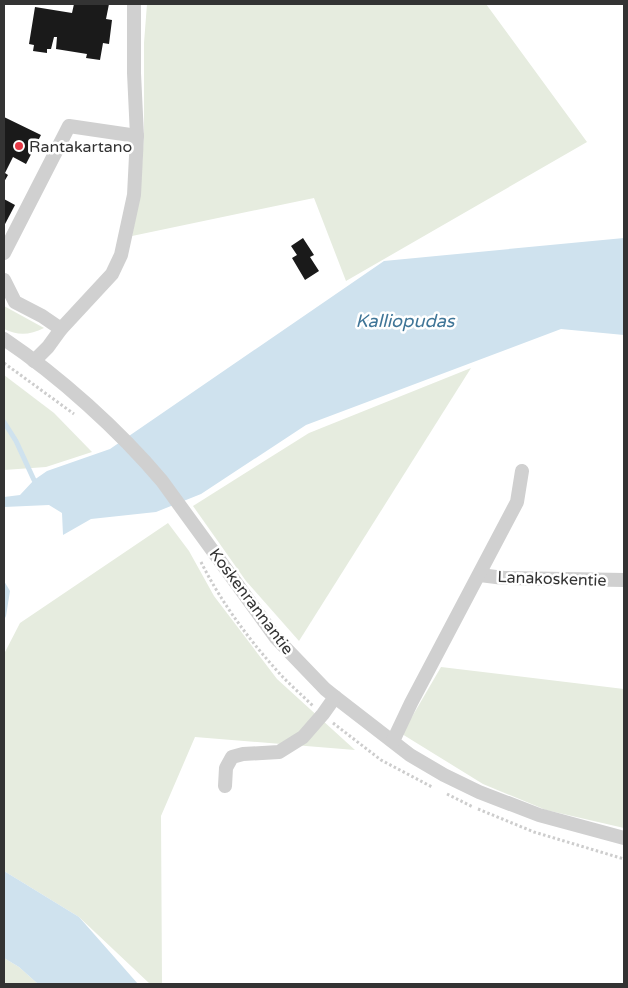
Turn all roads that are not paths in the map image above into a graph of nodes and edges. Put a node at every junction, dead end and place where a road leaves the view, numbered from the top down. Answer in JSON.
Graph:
{"nodes":[{"id":1,"x":134,"y":4,"type":"edge"},
{"id":2,"x":136,"y":136,"type":"junction"},
{"id":3,"x":4,"y":253,"type":"edge"},
{"id":4,"x":4,"y":280,"type":"edge"},
{"id":5,"x":60,"y":329,"type":"junction"},
{"id":6,"x":4,"y":339,"type":"edge"},
{"id":7,"x":34,"y":361,"type":"junction"},
{"id":8,"x":522,"y":471,"type":"dead end"},
{"id":9,"x":480,"y":575,"type":"junction"},
{"id":10,"x":624,"y":580,"type":"edge"},
{"id":11,"x":335,"y":697,"type":"junction"},
{"id":12,"x":393,"y":742,"type":"junction"},
{"id":13,"x":225,"y":786,"type":"dead end"},
{"id":14,"x":624,"y":838,"type":"edge"}],
"edges":[{"from":1,"to":2,"type":"street"},
{"from":2,"to":3,"type":"street"},
{"from":2,"to":5,"type":"street"},
{"from":4,"to":5,"type":"street"},
{"from":5,"to":7,"type":"street"},
{"from":6,"to":7,"type":"street","name":"Koskenrannantie"},
{"from":7,"to":11,"type":"street","name":"Koskenrannantie"},
{"from":8,"to":9,"type":"street"},
{"from":9,"to":10,"type":"street","name":"Lanakoskentie"},
{"from":9,"to":12,"type":"street"},
{"from":11,"to":12,"type":"street","name":"Koskenrannantie"},
{"from":11,"to":13,"type":"street"},
{"from":12,"to":14,"type":"street","name":"Koskenrannantie"}]}
